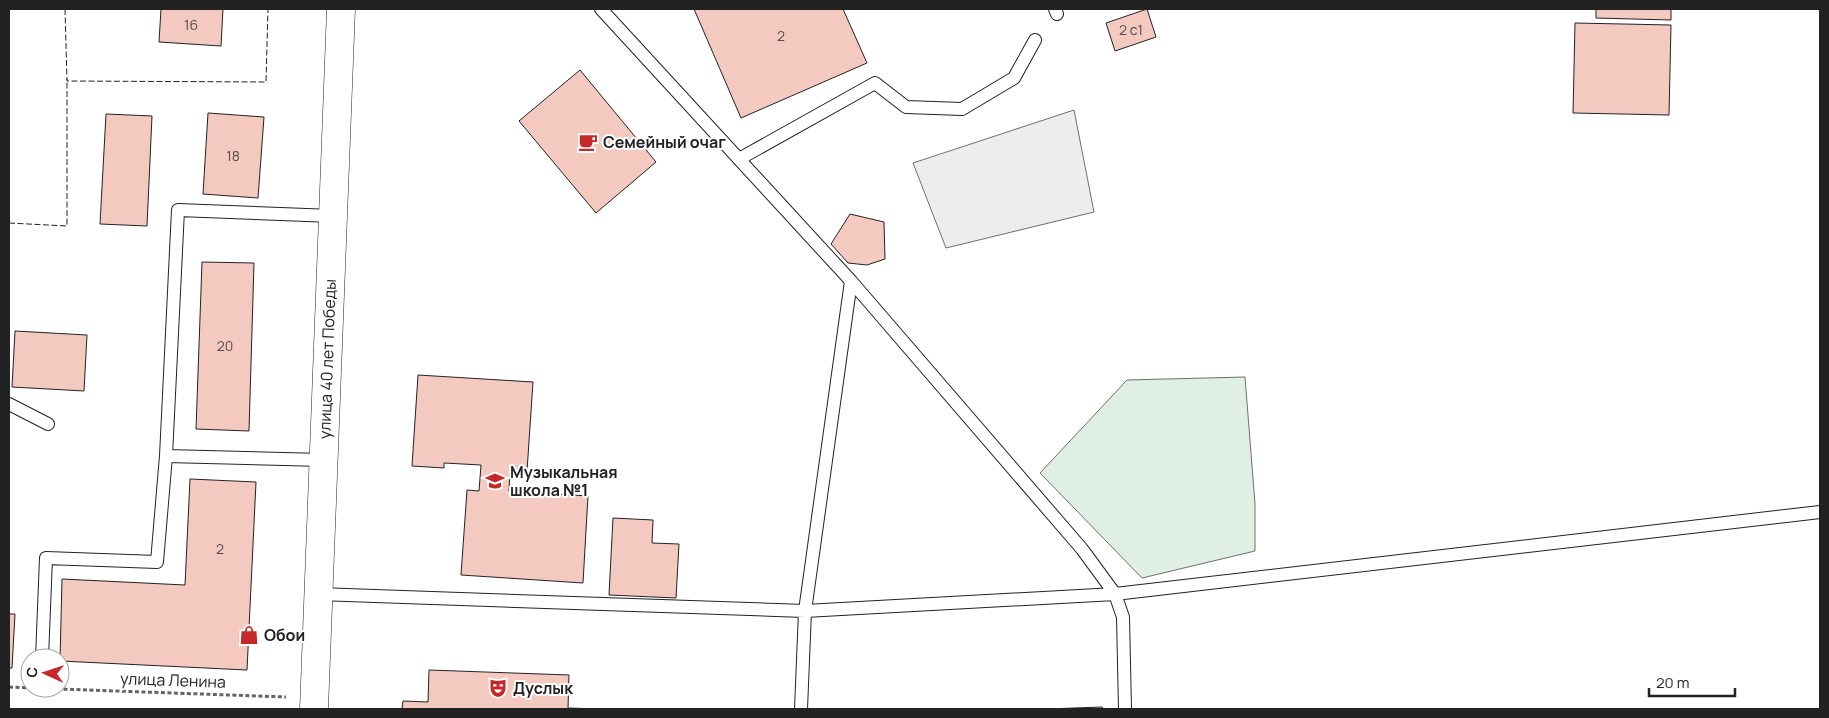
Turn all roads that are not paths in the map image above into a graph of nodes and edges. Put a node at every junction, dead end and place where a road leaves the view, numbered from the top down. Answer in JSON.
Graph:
{"nodes":[{"id":1,"x":341,"y":9,"type":"edge"},
{"id":2,"x":601,"y":9,"type":"edge"},
{"id":3,"x":1035,"y":40,"type":"dead end"},
{"id":4,"x":740,"y":160,"type":"junction"},
{"id":5,"x":333,"y":216,"type":"junction"},
{"id":6,"x":851,"y":281,"type":"junction"},
{"id":7,"x":9,"y":404,"type":"edge"},
{"id":8,"x":48,"y":424,"type":"dead end"},
{"id":9,"x":166,"y":456,"type":"junction"},
{"id":10,"x":324,"y":460,"type":"junction"},
{"id":11,"x":1820,"y":512,"type":"edge"},
{"id":12,"x":318,"y":594,"type":"junction"},
{"id":13,"x":1114,"y":594,"type":"junction"},
{"id":14,"x":805,"y":611,"type":"junction"},
{"id":15,"x":42,"y":648,"type":"edge"},
{"id":16,"x":314,"y":704,"type":"edge"},
{"id":17,"x":801,"y":709,"type":"edge"},
{"id":18,"x":1125,"y":709,"type":"edge"}],
"edges":[{"from":1,"to":5,"type":"main road","name":"улица 40 лет Победы"},
{"from":2,"to":4,"type":"lane"},
{"from":3,"to":4,"type":"lane"},
{"from":4,"to":6,"type":"lane"},
{"from":5,"to":9,"type":"lane"},
{"from":5,"to":10,"type":"main road","name":"улица 40 лет Победы"},
{"from":6,"to":13,"type":"lane"},
{"from":6,"to":14,"type":"lane"},
{"from":7,"to":8,"type":"lane"},
{"from":9,"to":10,"type":"lane"},
{"from":9,"to":15,"type":"lane"},
{"from":10,"to":12,"type":"main road","name":"улица 40 лет Победы"},
{"from":11,"to":13,"type":"lane"},
{"from":12,"to":14,"type":"lane"},
{"from":12,"to":16,"type":"main road","name":"улица 40 лет Победы"},
{"from":13,"to":14,"type":"lane"},
{"from":13,"to":18,"type":"lane"},
{"from":14,"to":17,"type":"lane"}]}
